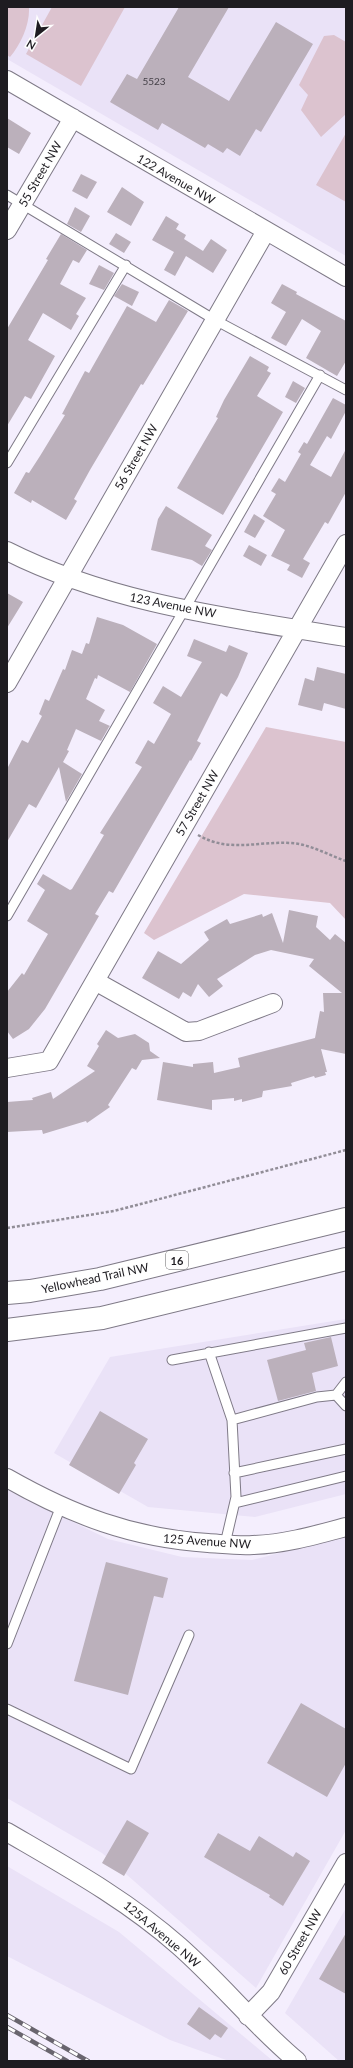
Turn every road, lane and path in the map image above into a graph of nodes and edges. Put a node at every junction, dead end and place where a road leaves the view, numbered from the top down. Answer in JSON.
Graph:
{"nodes":[{"id":1,"x":7,"y":80,"type":"edge"},
{"id":2,"x":73,"y":118,"type":"junction"},
{"id":3,"x":7,"y":195,"type":"edge"},
{"id":4,"x":22,"y":204,"type":"junction"},
{"id":5,"x":7,"y":230,"type":"edge"},
{"id":6,"x":266,"y":231,"type":"junction"},
{"id":7,"x":126,"y":265,"type":"junction"},
{"id":8,"x":346,"y":277,"type":"edge"},
{"id":9,"x":215,"y":320,"type":"junction"},
{"id":10,"x":320,"y":375,"type":"junction"},
{"id":11,"x":346,"y":390,"type":"edge"},
{"id":12,"x":7,"y":463,"type":"edge"},
{"id":13,"x":346,"y":544,"type":"edge"},
{"id":14,"x":7,"y":551,"type":"edge"},
{"id":15,"x":67,"y":578,"type":"junction"},
{"id":16,"x":184,"y":608,"type":"junction"},
{"id":17,"x":296,"y":629,"type":"junction"},
{"id":18,"x":346,"y":637,"type":"edge"},
{"id":19,"x":7,"y":683,"type":"edge"},
{"id":20,"x":183,"y":826,"type":"junction"},
{"id":21,"x":346,"y":861,"type":"edge"},
{"id":22,"x":7,"y":916,"type":"edge"},
{"id":23,"x":95,"y":981,"type":"junction"},
{"id":24,"x":273,"y":1003,"type":"dead end"},
{"id":25,"x":7,"y":1068,"type":"edge"},
{"id":26,"x":346,"y":1150,"type":"edge"},
{"id":27,"x":346,"y":1219,"type":"edge"},
{"id":28,"x":7,"y":1228,"type":"edge"},
{"id":29,"x":346,"y":1258,"type":"edge"},
{"id":30,"x":7,"y":1293,"type":"edge"},
{"id":31,"x":346,"y":1328,"type":"edge"},
{"id":32,"x":7,"y":1330,"type":"edge"},
{"id":33,"x":209,"y":1352,"type":"junction"},
{"id":34,"x":172,"y":1360,"type":"dead end"},
{"id":35,"x":346,"y":1382,"type":"edge"},
{"id":36,"x":336,"y":1395,"type":"junction"},
{"id":37,"x":346,"y":1406,"type":"edge"},
{"id":38,"x":232,"y":1420,"type":"junction"},
{"id":39,"x":346,"y":1449,"type":"edge"},
{"id":40,"x":234,"y":1473,"type":"junction"},
{"id":41,"x":346,"y":1476,"type":"edge"},
{"id":42,"x":7,"y":1478,"type":"edge"},
{"id":43,"x":235,"y":1503,"type":"junction"},
{"id":44,"x":61,"y":1506,"type":"junction"},
{"id":45,"x":346,"y":1528,"type":"edge"},
{"id":46,"x":225,"y":1544,"type":"junction"},
{"id":47,"x":189,"y":1634,"type":"dead end"},
{"id":48,"x":7,"y":1644,"type":"edge"},
{"id":49,"x":7,"y":1709,"type":"edge"},
{"id":50,"x":7,"y":1832,"type":"edge"},
{"id":51,"x":346,"y":1863,"type":"edge"},
{"id":52,"x":248,"y":2016,"type":"junction"},
{"id":53,"x":297,"y":2061,"type":"edge"}],
"edges":[{"from":1,"to":2,"type":"street","name":"122 Avenue NW"},
{"from":2,"to":4,"type":"street","name":"55 Street NW"},
{"from":2,"to":6,"type":"street","name":"122 Avenue NW"},
{"from":3,"to":4,"type":"lane"},
{"from":4,"to":5,"type":"street","name":"55 Street NW"},
{"from":4,"to":7,"type":"lane"},
{"from":6,"to":8,"type":"street","name":"122 Avenue NW"},
{"from":6,"to":9,"type":"street","name":"56 Street NW"},
{"from":7,"to":9,"type":"lane"},
{"from":7,"to":12,"type":"lane"},
{"from":9,"to":10,"type":"lane"},
{"from":9,"to":15,"type":"street","name":"56 Street NW"},
{"from":10,"to":11,"type":"lane"},
{"from":10,"to":16,"type":"lane"},
{"from":13,"to":17,"type":"street","name":"57 Street NW"},
{"from":14,"to":15,"type":"street","name":"123 Avenue NW"},
{"from":15,"to":16,"type":"street","name":"123 Avenue NW"},
{"from":15,"to":19,"type":"street","name":"56 Street NW"},
{"from":16,"to":17,"type":"street","name":"123 Avenue NW"},
{"from":16,"to":22,"type":"lane"},
{"from":17,"to":18,"type":"street","name":"123 Avenue NW"},
{"from":17,"to":20,"type":"street","name":"57 Street NW"},
{"from":20,"to":21,"type":"path"},
{"from":20,"to":23,"type":"street","name":"57 Street NW"},
{"from":23,"to":24,"type":"street"},
{"from":23,"to":25,"type":"street","name":"57 Street NW"},
{"from":26,"to":28,"type":"path"},
{"from":27,"to":30,"type":"highway","name":"Yellowhead Trail NW","number":"16"},
{"from":29,"to":32,"type":"highway"},
{"from":31,"to":33,"type":"lane"},
{"from":33,"to":34,"type":"lane"},
{"from":33,"to":38,"type":"lane"},
{"from":35,"to":36,"type":"lane"},
{"from":36,"to":37,"type":"lane"},
{"from":36,"to":38,"type":"lane"},
{"from":38,"to":40,"type":"lane"},
{"from":39,"to":40,"type":"lane"},
{"from":40,"to":43,"type":"lane"},
{"from":41,"to":43,"type":"lane"},
{"from":42,"to":44,"type":"street","name":"125 Avenue NW"},
{"from":43,"to":46,"type":"lane"},
{"from":44,"to":46,"type":"street","name":"125 Avenue NW"},
{"from":44,"to":48,"type":"lane"},
{"from":45,"to":46,"type":"street","name":"125 Avenue NW"},
{"from":47,"to":49,"type":"lane"},
{"from":50,"to":52,"type":"street","name":"125A Avenue NW"},
{"from":51,"to":52,"type":"street","name":"60 Street NW"},
{"from":52,"to":53,"type":"street","name":"125A Avenue NW"}]}
